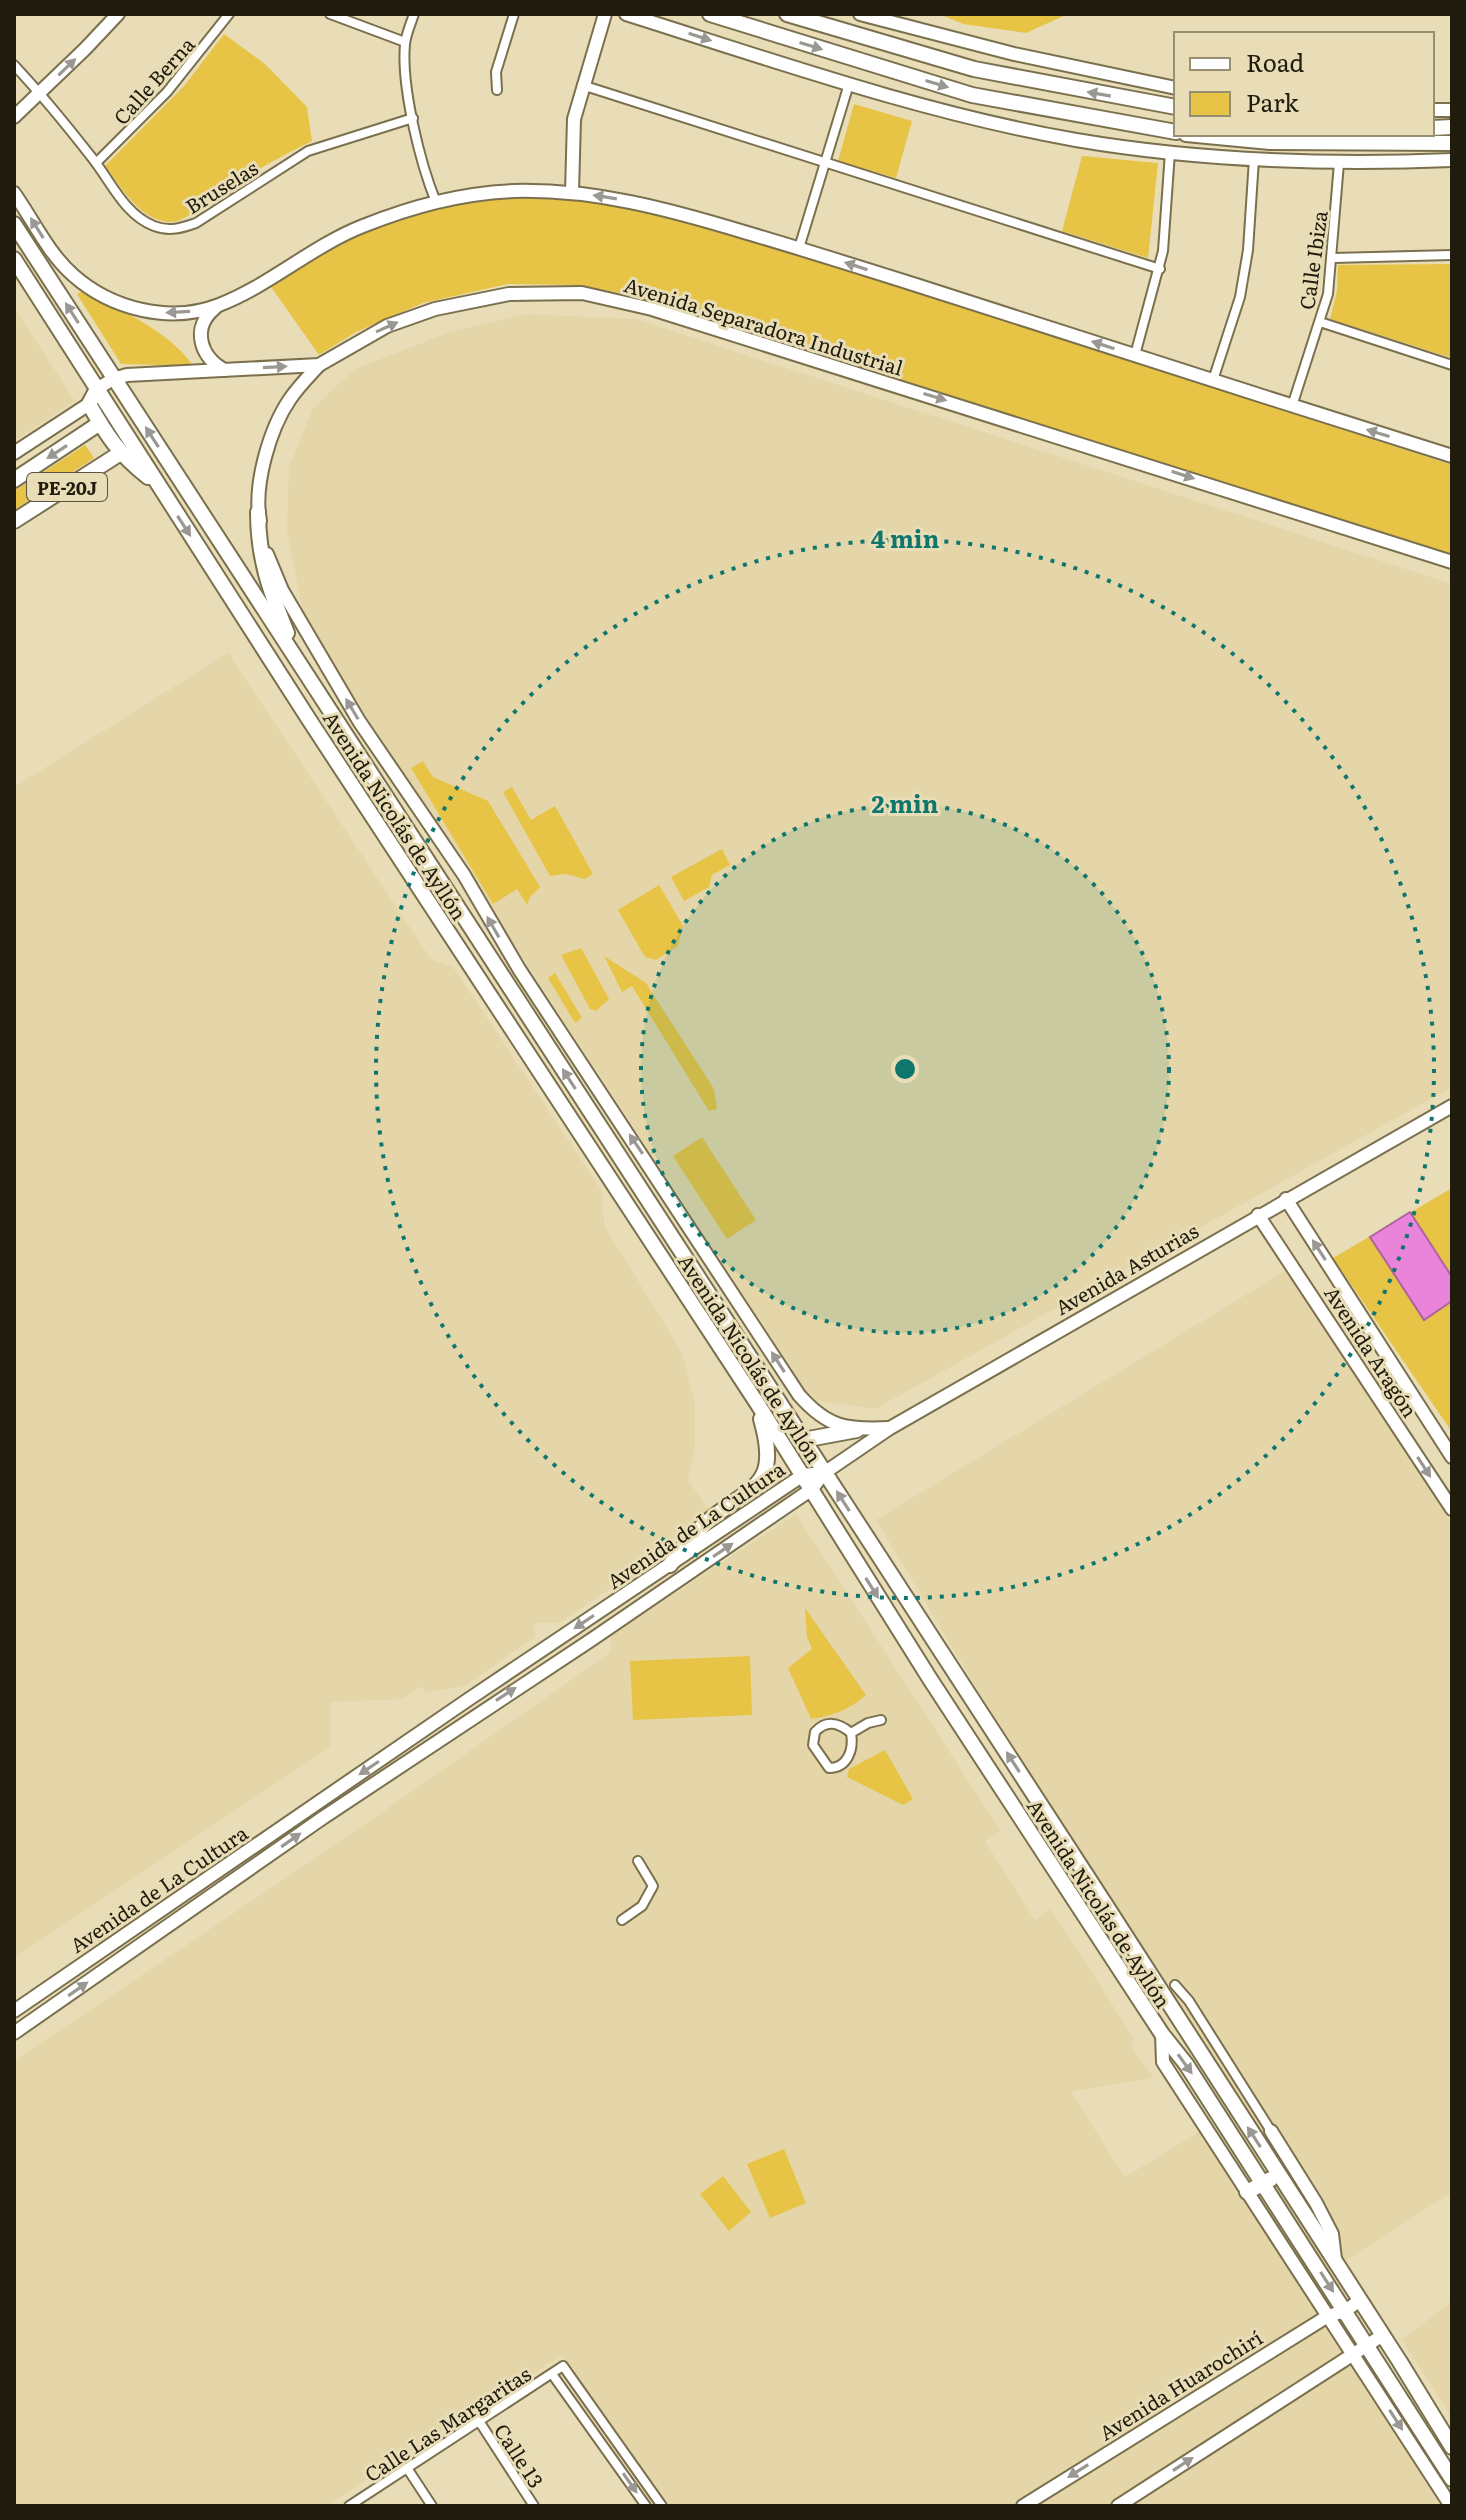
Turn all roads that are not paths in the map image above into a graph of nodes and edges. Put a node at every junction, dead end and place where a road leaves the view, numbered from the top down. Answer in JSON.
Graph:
{"nodes":[{"id":1,"x":118,"y":14,"type":"edge"},
{"id":2,"x":229,"y":14,"type":"edge"},
{"id":3,"x":330,"y":14,"type":"edge"},
{"id":4,"x":414,"y":14,"type":"edge"},
{"id":5,"x":514,"y":14,"type":"edge"},
{"id":6,"x":605,"y":14,"type":"edge"},
{"id":7,"x":626,"y":14,"type":"edge"},
{"id":8,"x":710,"y":14,"type":"edge"},
{"id":9,"x":787,"y":14,"type":"edge"},
{"id":10,"x":860,"y":14,"type":"edge"},
{"id":11,"x":756,"y":21,"type":"edge"},
{"id":12,"x":405,"y":42,"type":"junction"},
{"id":13,"x":14,"y":65,"type":"edge"},
{"id":14,"x":849,"y":84,"type":"junction"},
{"id":15,"x":582,"y":85,"type":"junction"},
{"id":16,"x":1174,"y":88,"type":"edge"},
{"id":17,"x":497,"y":90,"type":"dead end"},
{"id":18,"x":40,"y":93,"type":"junction"},
{"id":19,"x":1174,"y":107,"type":"edge"},
{"id":20,"x":14,"y":117,"type":"edge"},
{"id":21,"x":413,"y":118,"type":"junction"},
{"id":22,"x":1174,"y":132,"type":"edge"},
{"id":23,"x":1207,"y":136,"type":"edge"},
{"id":24,"x":1452,"y":143,"type":"edge"},
{"id":25,"x":1170,"y":152,"type":"junction"},
{"id":26,"x":1254,"y":159,"type":"junction"},
{"id":27,"x":1452,"y":160,"type":"edge"},
{"id":28,"x":96,"y":163,"type":"junction"},
{"id":29,"x":825,"y":163,"type":"junction"},
{"id":30,"x":1339,"y":163,"type":"junction"},
{"id":31,"x":572,"y":192,"type":"junction"},
{"id":32,"x":14,"y":193,"type":"edge"},
{"id":33,"x":436,"y":202,"type":"junction"},
{"id":34,"x":14,"y":224,"type":"edge"},
{"id":35,"x":799,"y":248,"type":"junction"},
{"id":36,"x":1452,"y":255,"type":"edge"},
{"id":37,"x":1333,"y":258,"type":"junction"},
{"id":38,"x":14,"y":259,"type":"edge"},
{"id":39,"x":1160,"y":269,"type":"junction"},
{"id":40,"x":217,"y":306,"type":"junction"},
{"id":41,"x":1320,"y":322,"type":"junction"},
{"id":42,"x":1135,"y":355,"type":"junction"},
{"id":43,"x":319,"y":365,"type":"junction"},
{"id":44,"x":1452,"y":365,"type":"edge"},
{"id":45,"x":224,"y":370,"type":"junction"},
{"id":46,"x":113,"y":379,"type":"junction"},
{"id":47,"x":1213,"y":380,"type":"junction"},
{"id":48,"x":97,"y":389,"type":"junction"},
{"id":49,"x":89,"y":404,"type":"junction"},
{"id":50,"x":1292,"y":406,"type":"junction"},
{"id":51,"x":100,"y":423,"type":"junction"},
{"id":52,"x":14,"y":453,"type":"edge"},
{"id":53,"x":119,"y":454,"type":"junction"},
{"id":54,"x":1452,"y":456,"type":"edge"},
{"id":55,"x":14,"y":480,"type":"edge"},
{"id":56,"x":158,"y":485,"type":"junction"},
{"id":57,"x":258,"y":512,"type":"junction"},
{"id":58,"x":14,"y":521,"type":"edge"},
{"id":59,"x":1452,"y":562,"type":"edge"},
{"id":60,"x":301,"y":667,"type":"junction"},
{"id":61,"x":1452,"y":1106,"type":"edge"},
{"id":62,"x":1286,"y":1199,"type":"junction"},
{"id":63,"x":1258,"y":1215,"type":"junction"},
{"id":64,"x":757,"y":1403,"type":"junction"},
{"id":65,"x":890,"y":1428,"type":"junction"},
{"id":66,"x":857,"y":1430,"type":"junction"},
{"id":67,"x":803,"y":1440,"type":"junction"},
{"id":68,"x":1452,"y":1457,"type":"edge"},
{"id":69,"x":824,"y":1473,"type":"junction"},
{"id":70,"x":803,"y":1475,"type":"junction"},
{"id":71,"x":812,"y":1489,"type":"junction"},
{"id":72,"x":1452,"y":1509,"type":"edge"},
{"id":73,"x":670,"y":1565,"type":"junction"},
{"id":74,"x":457,"y":1708,"type":"junction"},
{"id":75,"x":466,"y":1720,"type":"junction"},
{"id":76,"x":881,"y":1720,"type":"dead end"},
{"id":77,"x":851,"y":1733,"type":"junction"},
{"id":78,"x":638,"y":1861,"type":"dead end"},
{"id":79,"x":622,"y":1920,"type":"dead end"},
{"id":80,"x":1175,"y":1985,"type":"joint"},
{"id":81,"x":1160,"y":1993,"type":"junction"},
{"id":82,"x":14,"y":2011,"type":"edge"},
{"id":83,"x":14,"y":2033,"type":"edge"},
{"id":84,"x":1162,"y":2034,"type":"junction"},
{"id":85,"x":1271,"y":2131,"type":"joint"},
{"id":86,"x":1278,"y":2175,"type":"junction"},
{"id":87,"x":1263,"y":2183,"type":"junction"},
{"id":88,"x":1247,"y":2192,"type":"junction"},
{"id":89,"x":1336,"y":2262,"type":"junction"},
{"id":90,"x":1360,"y":2300,"type":"junction"},
{"id":91,"x":1345,"y":2311,"type":"junction"},
{"id":92,"x":1328,"y":2316,"type":"junction"},
{"id":93,"x":1383,"y":2335,"type":"junction"},
{"id":94,"x":1368,"y":2345,"type":"junction"},
{"id":95,"x":1353,"y":2354,"type":"junction"},
{"id":96,"x":552,"y":2374,"type":"junction"},
{"id":97,"x":595,"y":2411,"type":"junction"},
{"id":98,"x":584,"y":2419,"type":"junction"},
{"id":99,"x":479,"y":2421,"type":"junction"},
{"id":100,"x":1452,"y":2447,"type":"edge"},
{"id":101,"x":624,"y":2453,"type":"junction"},
{"id":102,"x":614,"y":2461,"type":"junction"},
{"id":103,"x":407,"y":2468,"type":"junction"},
{"id":104,"x":1452,"y":2479,"type":"edge"},
{"id":105,"x":349,"y":2506,"type":"edge"},
{"id":106,"x":432,"y":2506,"type":"edge"},
{"id":107,"x":534,"y":2506,"type":"edge"},
{"id":108,"x":646,"y":2506,"type":"edge"},
{"id":109,"x":662,"y":2506,"type":"edge"},
{"id":110,"x":1023,"y":2506,"type":"edge"},
{"id":111,"x":1118,"y":2506,"type":"edge"},
{"id":112,"x":1451,"y":2506,"type":"edge"}],
"edges":[{"from":18,"to":1,"type":"main road","one_way":true},
{"from":2,"to":28,"type":"street","name":"Calle Berna"},
{"from":3,"to":12,"type":"street"},
{"from":4,"to":12,"type":"street"},
{"from":5,"to":17,"type":"street"},
{"from":6,"to":15,"type":"main road"},
{"from":7,"to":14,"type":"main road","one_way":true},
{"from":8,"to":11,"type":"main road"},
{"from":19,"to":9,"type":"main road","one_way":true},
{"from":10,"to":16,"type":"main road"},
{"from":11,"to":22,"type":"main road","one_way":true},
{"from":12,"to":21,"type":"street"},
{"from":13,"to":18,"type":"street","name":"Bruselas"},
{"from":14,"to":25,"type":"main road"},
{"from":14,"to":29,"type":"street"},
{"from":15,"to":29,"type":"street"},
{"from":15,"to":31,"type":"main road"},
{"from":18,"to":20,"type":"main road"},
{"from":18,"to":28,"type":"street","name":"Bruselas"},
{"from":21,"to":28,"type":"street","name":"Bruselas"},
{"from":21,"to":33,"type":"street"},
{"from":23,"to":24,"type":"main road"},
{"from":25,"to":26,"type":"main road"},
{"from":25,"to":39,"type":"street"},
{"from":26,"to":30,"type":"main road"},
{"from":26,"to":47,"type":"street"},
{"from":27,"to":30,"type":"main road"},
{"from":29,"to":35,"type":"street"},
{"from":29,"to":39,"type":"street"},
{"from":30,"to":37,"type":"street","name":"Calle Ibiza"},
{"from":31,"to":33,"type":"main road"},
{"from":35,"to":31,"type":"main road","one_way":true},
{"from":40,"to":32,"type":"main road","one_way":true},
{"from":33,"to":40,"type":"main road"},
{"from":46,"to":34,"type":"main road","name":"Avenida Nicolás de Ayllón","one_way":true},
{"from":42,"to":35,"type":"main road","one_way":true},
{"from":36,"to":37,"type":"street"},
{"from":37,"to":41,"type":"street","name":"Calle Ibiza"},
{"from":38,"to":48,"type":"main road","name":"Avenida Nicolás de Ayllón"},
{"from":39,"to":42,"type":"street"},
{"from":40,"to":45,"type":"main road"},
{"from":41,"to":44,"type":"street"},
{"from":41,"to":50,"type":"street","name":"Calle Ibiza"},
{"from":42,"to":47,"type":"main road"},
{"from":45,"to":43,"type":"main road","name":"Avenida Separadora Industrial","one_way":true},
{"from":43,"to":57,"type":"main road","name":"Avenida Nicolás de Ayllón"},
{"from":43,"to":59,"type":"main road","name":"Avenida Separadora Industrial","one_way":true},
{"from":45,"to":46,"type":"main road","name":"Avenida Separadora Industrial"},
{"from":46,"to":48,"type":"main road","name":"Avenida Separadora Industrial"},
{"from":60,"to":46,"type":"main road","name":"Avenida Nicolás de Ayllón","one_way":true},
{"from":47,"to":50,"type":"main road"},
{"from":48,"to":49,"type":"main road","name":"Avenida Separadora Industrial"},
{"from":48,"to":56,"type":"main road","name":"Avenida Nicolás de Ayllón"},
{"from":49,"to":51,"type":"main road"},
{"from":49,"to":52,"type":"main road"},
{"from":54,"to":50,"type":"main road","one_way":true},
{"from":51,"to":53,"type":"main road"},
{"from":51,"to":55,"type":"main road","number":"PE-20J","one_way":true},
{"from":53,"to":56,"type":"main road"},
{"from":53,"to":58,"type":"main road","number":"PE-20J"},
{"from":56,"to":64,"type":"main road","name":"Avenida Nicolás de Ayllón","one_way":true},
{"from":57,"to":60,"type":"main road"},
{"from":66,"to":57,"type":"main road","name":"Avenida Nicolás de Ayllón","one_way":true},
{"from":67,"to":60,"type":"main road","name":"Avenida Nicolás de Ayllón","one_way":true},
{"from":61,"to":62,"type":"main road","name":"Avenida Asturias"},
{"from":62,"to":63,"type":"main road","name":"Avenida Asturias"},
{"from":68,"to":62,"type":"main road","name":"Avenida Aragón","one_way":true},
{"from":63,"to":65,"type":"main road","name":"Avenida Asturias"},
{"from":63,"to":72,"type":"main road","name":"Avenida Aragón","one_way":true},
{"from":64,"to":70,"type":"main road","name":"Avenida Nicolás de Ayllón"},
{"from":64,"to":73,"type":"main road"},
{"from":65,"to":66,"type":"main road"},
{"from":65,"to":69,"type":"main road","name":"Avenida Asturias"},
{"from":66,"to":67,"type":"main road"},
{"from":67,"to":69,"type":"main road","name":"Avenida Nicolás de Ayllón"},
{"from":69,"to":70,"type":"main road","name":"Avenida de La Cultura"},
{"from":69,"to":71,"type":"main road","name":"Avenida de La Cultura"},
{"from":81,"to":69,"type":"main road","name":"Avenida Nicolás de Ayllón","one_way":true},
{"from":70,"to":71,"type":"main road","name":"Avenida Nicolás de Ayllón"},
{"from":70,"to":73,"type":"main road","name":"Avenida de La Cultura"},
{"from":75,"to":71,"type":"main road","name":"Avenida de La Cultura","one_way":true},
{"from":71,"to":84,"type":"main road","name":"Avenida Nicolás de Ayllón","one_way":true},
{"from":73,"to":74,"type":"main road","name":"Avenida de La Cultura","one_way":true},
{"from":74,"to":75,"type":"main road"},
{"from":74,"to":82,"type":"main road","name":"Avenida de La Cultura","one_way":true},
{"from":83,"to":75,"type":"main road","name":"Avenida de La Cultura","one_way":true},
{"from":76,"to":77,"type":"street"},
{"from":77,"to":77,"type":"street"},
{"from":78,"to":79,"type":"street"},
{"from":80,"to":81,"type":"main road","name":"Avenida Nicolás de Ayllón"},
{"from":80,"to":85,"type":"street","name":"Avenida Nicolás de Ayllón"},
{"from":86,"to":81,"type":"main road","name":"Avenida Nicolás de Ayllón","one_way":true},
{"from":84,"to":87,"type":"main road","name":"Avenida Nicolás de Ayllón","one_way":true},
{"from":84,"to":88,"type":"main road"},
{"from":85,"to":89,"type":"main road","name":"Avenida Nicolás de Ayllón"},
{"from":86,"to":87,"type":"main road"},
{"from":86,"to":89,"type":"main road","name":"Avenida Nicolás de Ayllón"},
{"from":87,"to":88,"type":"main road"},
{"from":87,"to":91,"type":"main road","name":"Avenida Nicolás de Ayllón","one_way":true},
{"from":88,"to":92,"type":"main road"},
{"from":89,"to":90,"type":"main road","name":"Avenida Nicolás de Ayllón"},
{"from":90,"to":91,"type":"main road","name":"Avenida Huarochirí"},
{"from":90,"to":93,"type":"main road","name":"Avenida Nicolás de Ayllón"},
{"from":91,"to":92,"type":"main road","name":"Avenida Huarochirí"},
{"from":91,"to":94,"type":"main road","name":"Avenida Nicolás de Ayllón"},
{"from":92,"to":95,"type":"main road"},
{"from":92,"to":110,"type":"main road","name":"Avenida Huarochirí","one_way":true},
{"from":93,"to":94,"type":"main road"},
{"from":93,"to":100,"type":"main road","name":"Avenida Nicolás de Ayllón"},
{"from":94,"to":95,"type":"main road"},
{"from":94,"to":104,"type":"main road","name":"Avenida Nicolás de Ayllón"},
{"from":111,"to":95,"type":"main road","one_way":true},
{"from":95,"to":112,"type":"main road","one_way":true},
{"from":96,"to":97,"type":"street","name":"Calle Las Margaritas"},
{"from":96,"to":98,"type":"street"},
{"from":96,"to":99,"type":"street","name":"Calle Las Margaritas"},
{"from":97,"to":98,"type":"street"},
{"from":97,"to":101,"type":"street"},
{"from":98,"to":102,"type":"street"},
{"from":99,"to":103,"type":"street","name":"Calle Las Margaritas"},
{"from":99,"to":107,"type":"street","name":"Calle 13"},
{"from":101,"to":102,"type":"street"},
{"from":101,"to":109,"type":"street"},
{"from":102,"to":108,"type":"street","one_way":true},
{"from":103,"to":105,"type":"street","name":"Calle Las Margaritas"},
{"from":103,"to":106,"type":"street"}]}
